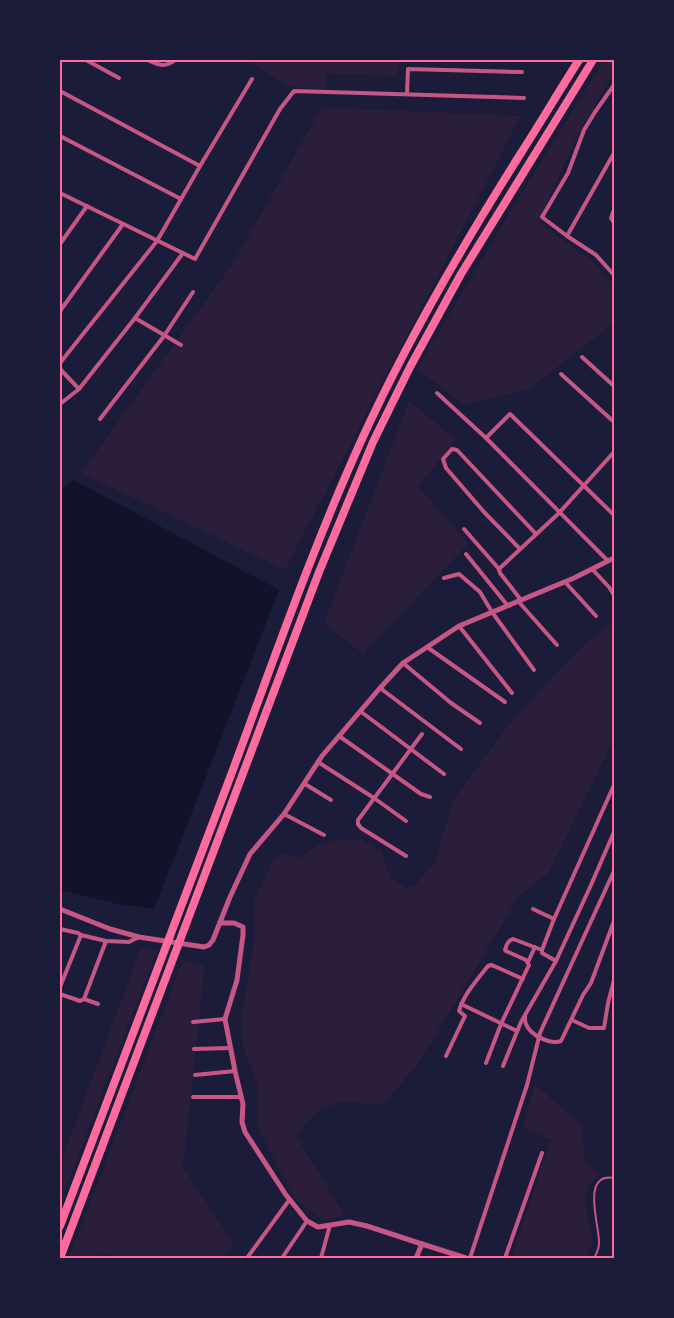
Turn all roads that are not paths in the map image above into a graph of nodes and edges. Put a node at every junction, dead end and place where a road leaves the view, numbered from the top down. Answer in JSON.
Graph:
{"nodes":[{"id":1,"x":86,"y":60,"type":"edge"},
{"id":2,"x":148,"y":60,"type":"edge"},
{"id":3,"x":175,"y":60,"type":"edge"},
{"id":4,"x":579,"y":60,"type":"edge"},
{"id":5,"x":593,"y":60,"type":"edge"},
{"id":6,"x":522,"y":72,"type":"dead end"},
{"id":7,"x":118,"y":78,"type":"dead end"},
{"id":8,"x":252,"y":79,"type":"dead end"},
{"id":9,"x":614,"y":85,"type":"edge"},
{"id":10,"x":60,"y":91,"type":"edge"},
{"id":11,"x":407,"y":94,"type":"junction"},
{"id":12,"x":524,"y":98,"type":"dead end"},
{"id":13,"x":60,"y":136,"type":"edge"},
{"id":14,"x":614,"y":153,"type":"edge"},
{"id":15,"x":200,"y":166,"type":"junction"},
{"id":16,"x":60,"y":193,"type":"edge"},
{"id":17,"x":181,"y":200,"type":"junction"},
{"id":18,"x":87,"y":206,"type":"junction"},
{"id":19,"x":614,"y":210,"type":"edge"},
{"id":20,"x":614,"y":223,"type":"edge"},
{"id":21,"x":123,"y":224,"type":"junction"},
{"id":22,"x":567,"y":236,"type":"junction"},
{"id":23,"x":157,"y":240,"type":"junction"},
{"id":24,"x":60,"y":244,"type":"edge"},
{"id":25,"x":183,"y":253,"type":"junction"},
{"id":26,"x":614,"y":275,"type":"edge"},
{"id":27,"x":193,"y":292,"type":"dead end"},
{"id":28,"x":60,"y":311,"type":"edge"},
{"id":29,"x":136,"y":318,"type":"junction"},
{"id":30,"x":164,"y":336,"type":"junction"},
{"id":31,"x":181,"y":345,"type":"dead end"},
{"id":32,"x":582,"y":357,"type":"dead end"},
{"id":33,"x":60,"y":362,"type":"edge"},
{"id":34,"x":60,"y":369,"type":"edge"},
{"id":35,"x":561,"y":374,"type":"dead end"},
{"id":36,"x":614,"y":386,"type":"edge"},
{"id":37,"x":79,"y":389,"type":"junction"},
{"id":38,"x":437,"y":393,"type":"dead end"},
{"id":39,"x":60,"y":404,"type":"edge"},
{"id":40,"x":100,"y":419,"type":"dead end"},
{"id":41,"x":614,"y":422,"type":"edge"},
{"id":42,"x":486,"y":438,"type":"junction"},
{"id":43,"x":614,"y":452,"type":"edge"},
{"id":44,"x":583,"y":484,"type":"junction"},
{"id":45,"x":559,"y":513,"type":"junction"},
{"id":46,"x":614,"y":515,"type":"edge"},
{"id":47,"x":464,"y":529,"type":"dead end"},
{"id":48,"x":536,"y":534,"type":"junction"},
{"id":49,"x":520,"y":549,"type":"junction"},
{"id":50,"x":466,"y":554,"type":"dead end"},
{"id":51,"x":614,"y":558,"type":"edge"},
{"id":52,"x":608,"y":561,"type":"junction"},
{"id":53,"x":499,"y":569,"type":"junction"},
{"id":54,"x":592,"y":569,"type":"junction"},
{"id":55,"x":444,"y":578,"type":"dead end"},
{"id":56,"x":565,"y":582,"type":"junction"},
{"id":57,"x":614,"y":595,"type":"edge"},
{"id":58,"x":520,"y":601,"type":"junction"},
{"id":59,"x":508,"y":606,"type":"junction"},
{"id":60,"x":492,"y":612,"type":"junction"},
{"id":61,"x":596,"y":616,"type":"dead end"},
{"id":62,"x":459,"y":626,"type":"junction"},
{"id":63,"x":556,"y":645,"type":"dead end"},
{"id":64,"x":427,"y":647,"type":"junction"},
{"id":65,"x":403,"y":663,"type":"junction"},
{"id":66,"x":534,"y":670,"type":"dead end"},
{"id":67,"x":380,"y":688,"type":"junction"},
{"id":68,"x":512,"y":693,"type":"dead end"},
{"id":69,"x":505,"y":702,"type":"dead end"},
{"id":70,"x":360,"y":712,"type":"junction"},
{"id":71,"x":480,"y":723,"type":"dead end"},
{"id":72,"x":422,"y":734,"type":"dead end"},
{"id":73,"x":339,"y":736,"type":"junction"},
{"id":74,"x":411,"y":749,"type":"junction"},
{"id":75,"x":461,"y":749,"type":"dead end"},
{"id":76,"x":318,"y":762,"type":"junction"},
{"id":77,"x":393,"y":774,"type":"junction"},
{"id":78,"x":444,"y":774,"type":"dead end"},
{"id":79,"x":305,"y":784,"type":"junction"},
{"id":80,"x":614,"y":785,"type":"edge"},
{"id":81,"x":430,"y":797,"type":"dead end"},
{"id":82,"x":374,"y":798,"type":"junction"},
{"id":83,"x":331,"y":800,"type":"dead end"},
{"id":84,"x":284,"y":814,"type":"junction"},
{"id":85,"x":406,"y":821,"type":"dead end"},
{"id":86,"x":614,"y":832,"type":"edge"},
{"id":87,"x":324,"y":835,"type":"dead end"},
{"id":88,"x":406,"y":856,"type":"dead end"},
{"id":89,"x":614,"y":871,"type":"edge"},
{"id":90,"x":60,"y":909,"type":"edge"},
{"id":91,"x":532,"y":909,"type":"dead end"},
{"id":92,"x":554,"y":919,"type":"junction"},
{"id":93,"x":614,"y":921,"type":"edge"},
{"id":94,"x":220,"y":923,"type":"junction"},
{"id":95,"x":60,"y":929,"type":"edge"},
{"id":96,"x":81,"y":935,"type":"junction"},
{"id":97,"x":139,"y":937,"type":"junction"},
{"id":98,"x":106,"y":941,"type":"junction"},
{"id":99,"x":535,"y":947,"type":"junction"},
{"id":100,"x":542,"y":950,"type":"junction"},
{"id":101,"x":556,"y":961,"type":"junction"},
{"id":102,"x":528,"y":962,"type":"junction"},
{"id":103,"x":523,"y":979,"type":"junction"},
{"id":104,"x":614,"y":980,"type":"edge"},
{"id":105,"x":60,"y":987,"type":"edge"},
{"id":106,"x":60,"y":994,"type":"edge"},
{"id":107,"x":84,"y":999,"type":"junction"},
{"id":108,"x":98,"y":1004,"type":"dead end"},
{"id":109,"x":461,"y":1004,"type":"junction"},
{"id":110,"x":525,"y":1016,"type":"junction"},
{"id":111,"x":226,"y":1019,"type":"junction"},
{"id":112,"x":572,"y":1020,"type":"junction"},
{"id":113,"x":194,"y":1022,"type":"dead end"},
{"id":114,"x":501,"y":1024,"type":"junction"},
{"id":115,"x":517,"y":1031,"type":"junction"},
{"id":116,"x":539,"y":1038,"type":"junction"},
{"id":117,"x":231,"y":1048,"type":"junction"},
{"id":118,"x":194,"y":1049,"type":"dead end"},
{"id":119,"x":446,"y":1056,"type":"dead end"},
{"id":120,"x":486,"y":1063,"type":"dead end"},
{"id":121,"x":503,"y":1066,"type":"dead end"},
{"id":122,"x":235,"y":1072,"type":"junction"},
{"id":123,"x":196,"y":1075,"type":"dead end"},
{"id":124,"x":193,"y":1096,"type":"dead end"},
{"id":125,"x":241,"y":1097,"type":"junction"},
{"id":126,"x":542,"y":1153,"type":"dead end"},
{"id":127,"x":614,"y":1178,"type":"edge"},
{"id":128,"x":290,"y":1200,"type":"junction"},
{"id":129,"x":307,"y":1221,"type":"junction"},
{"id":130,"x":330,"y":1225,"type":"junction"},
{"id":131,"x":60,"y":1226,"type":"edge"},
{"id":132,"x":422,"y":1244,"type":"junction"},
{"id":133,"x":60,"y":1258,"type":"edge"},
{"id":134,"x":247,"y":1258,"type":"edge"},
{"id":135,"x":282,"y":1258,"type":"edge"},
{"id":136,"x":322,"y":1258,"type":"edge"},
{"id":137,"x":416,"y":1258,"type":"edge"},
{"id":138,"x":466,"y":1258,"type":"edge"},
{"id":139,"x":470,"y":1258,"type":"edge"},
{"id":140,"x":505,"y":1258,"type":"edge"},
{"id":141,"x":594,"y":1258,"type":"edge"}],
"edges":[{"from":1,"to":7,"type":"street"},
{"from":2,"to":3,"type":"street"},
{"from":4,"to":131,"type":"highway"},
{"from":5,"to":133,"type":"highway"},
{"from":6,"to":11,"type":"street"},
{"from":8,"to":15,"type":"street"},
{"from":9,"to":22,"type":"street"},
{"from":10,"to":15,"type":"street"},
{"from":11,"to":12,"type":"street"},
{"from":11,"to":25,"type":"street"},
{"from":13,"to":17,"type":"street"},
{"from":14,"to":22,"type":"street"},
{"from":15,"to":17,"type":"street"},
{"from":16,"to":18,"type":"street"},
{"from":17,"to":23,"type":"street"},
{"from":18,"to":21,"type":"street"},
{"from":18,"to":24,"type":"street"},
{"from":19,"to":20,"type":"street"},
{"from":21,"to":23,"type":"street"},
{"from":21,"to":28,"type":"street"},
{"from":22,"to":26,"type":"street"},
{"from":23,"to":25,"type":"street"},
{"from":23,"to":33,"type":"street"},
{"from":25,"to":29,"type":"street"},
{"from":27,"to":30,"type":"street"},
{"from":29,"to":30,"type":"street"},
{"from":29,"to":37,"type":"street"},
{"from":30,"to":31,"type":"street"},
{"from":30,"to":40,"type":"street"},
{"from":32,"to":36,"type":"street"},
{"from":34,"to":37,"type":"street"},
{"from":35,"to":41,"type":"street"},
{"from":37,"to":39,"type":"street"},
{"from":38,"to":42,"type":"street"},
{"from":42,"to":44,"type":"street"},
{"from":42,"to":45,"type":"street"},
{"from":43,"to":44,"type":"street"},
{"from":44,"to":45,"type":"street"},
{"from":44,"to":46,"type":"street"},
{"from":45,"to":48,"type":"street"},
{"from":45,"to":52,"type":"street"},
{"from":47,"to":53,"type":"street"},
{"from":48,"to":49,"type":"street"},
{"from":48,"to":49,"type":"street"},
{"from":49,"to":53,"type":"street"},
{"from":50,"to":59,"type":"street"},
{"from":51,"to":52,"type":"street"},
{"from":52,"to":54,"type":"street"},
{"from":53,"to":58,"type":"street"},
{"from":54,"to":56,"type":"street"},
{"from":54,"to":57,"type":"street"},
{"from":55,"to":60,"type":"street"},
{"from":56,"to":58,"type":"street"},
{"from":56,"to":61,"type":"street"},
{"from":58,"to":59,"type":"street"},
{"from":58,"to":63,"type":"street"},
{"from":59,"to":60,"type":"street"},
{"from":60,"to":62,"type":"street"},
{"from":60,"to":66,"type":"street"},
{"from":62,"to":64,"type":"street"},
{"from":62,"to":68,"type":"street"},
{"from":64,"to":65,"type":"street"},
{"from":64,"to":69,"type":"street"},
{"from":65,"to":67,"type":"street"},
{"from":65,"to":71,"type":"street"},
{"from":67,"to":70,"type":"street"},
{"from":67,"to":75,"type":"street"},
{"from":70,"to":73,"type":"street"},
{"from":70,"to":74,"type":"street"},
{"from":72,"to":74,"type":"street"},
{"from":73,"to":76,"type":"street"},
{"from":73,"to":77,"type":"street"},
{"from":74,"to":77,"type":"street"},
{"from":74,"to":78,"type":"street"},
{"from":76,"to":79,"type":"street"},
{"from":76,"to":82,"type":"street"},
{"from":77,"to":81,"type":"street"},
{"from":77,"to":82,"type":"street"},
{"from":79,"to":83,"type":"street"},
{"from":79,"to":84,"type":"street"},
{"from":80,"to":92,"type":"street"},
{"from":82,"to":85,"type":"street"},
{"from":82,"to":88,"type":"street"},
{"from":84,"to":87,"type":"street"},
{"from":84,"to":94,"type":"street"},
{"from":86,"to":101,"type":"street"},
{"from":89,"to":116,"type":"street"},
{"from":90,"to":97,"type":"street"},
{"from":91,"to":92,"type":"street"},
{"from":92,"to":100,"type":"street"},
{"from":93,"to":112,"type":"street"},
{"from":94,"to":97,"type":"street"},
{"from":94,"to":111,"type":"street"},
{"from":95,"to":96,"type":"street"},
{"from":96,"to":98,"type":"street"},
{"from":96,"to":105,"type":"street"},
{"from":97,"to":98,"type":"street"},
{"from":98,"to":107,"type":"street"},
{"from":99,"to":100,"type":"street"},
{"from":99,"to":102,"type":"street"},
{"from":99,"to":102,"type":"street"},
{"from":100,"to":101,"type":"street"},
{"from":101,"to":110,"type":"street"},
{"from":102,"to":103,"type":"street"},
{"from":103,"to":109,"type":"street"},
{"from":103,"to":114,"type":"street"},
{"from":104,"to":112,"type":"street"},
{"from":106,"to":107,"type":"street"},
{"from":107,"to":108,"type":"street"},
{"from":109,"to":114,"type":"street"},
{"from":109,"to":119,"type":"street"},
{"from":110,"to":115,"type":"street"},
{"from":110,"to":116,"type":"street"},
{"from":111,"to":113,"type":"street"},
{"from":111,"to":117,"type":"street"},
{"from":112,"to":116,"type":"street"},
{"from":114,"to":115,"type":"street"},
{"from":114,"to":120,"type":"street"},
{"from":115,"to":121,"type":"street"},
{"from":116,"to":139,"type":"street"},
{"from":117,"to":118,"type":"street"},
{"from":117,"to":122,"type":"street"},
{"from":122,"to":123,"type":"street"},
{"from":122,"to":125,"type":"street"},
{"from":124,"to":125,"type":"street"},
{"from":125,"to":128,"type":"street"},
{"from":126,"to":140,"type":"street"},
{"from":127,"to":141,"type":"lane"},
{"from":128,"to":129,"type":"street"},
{"from":128,"to":134,"type":"street"},
{"from":129,"to":130,"type":"street"},
{"from":129,"to":135,"type":"street"},
{"from":130,"to":132,"type":"street"},
{"from":130,"to":136,"type":"street"},
{"from":132,"to":137,"type":"street"},
{"from":132,"to":138,"type":"street"}]}
